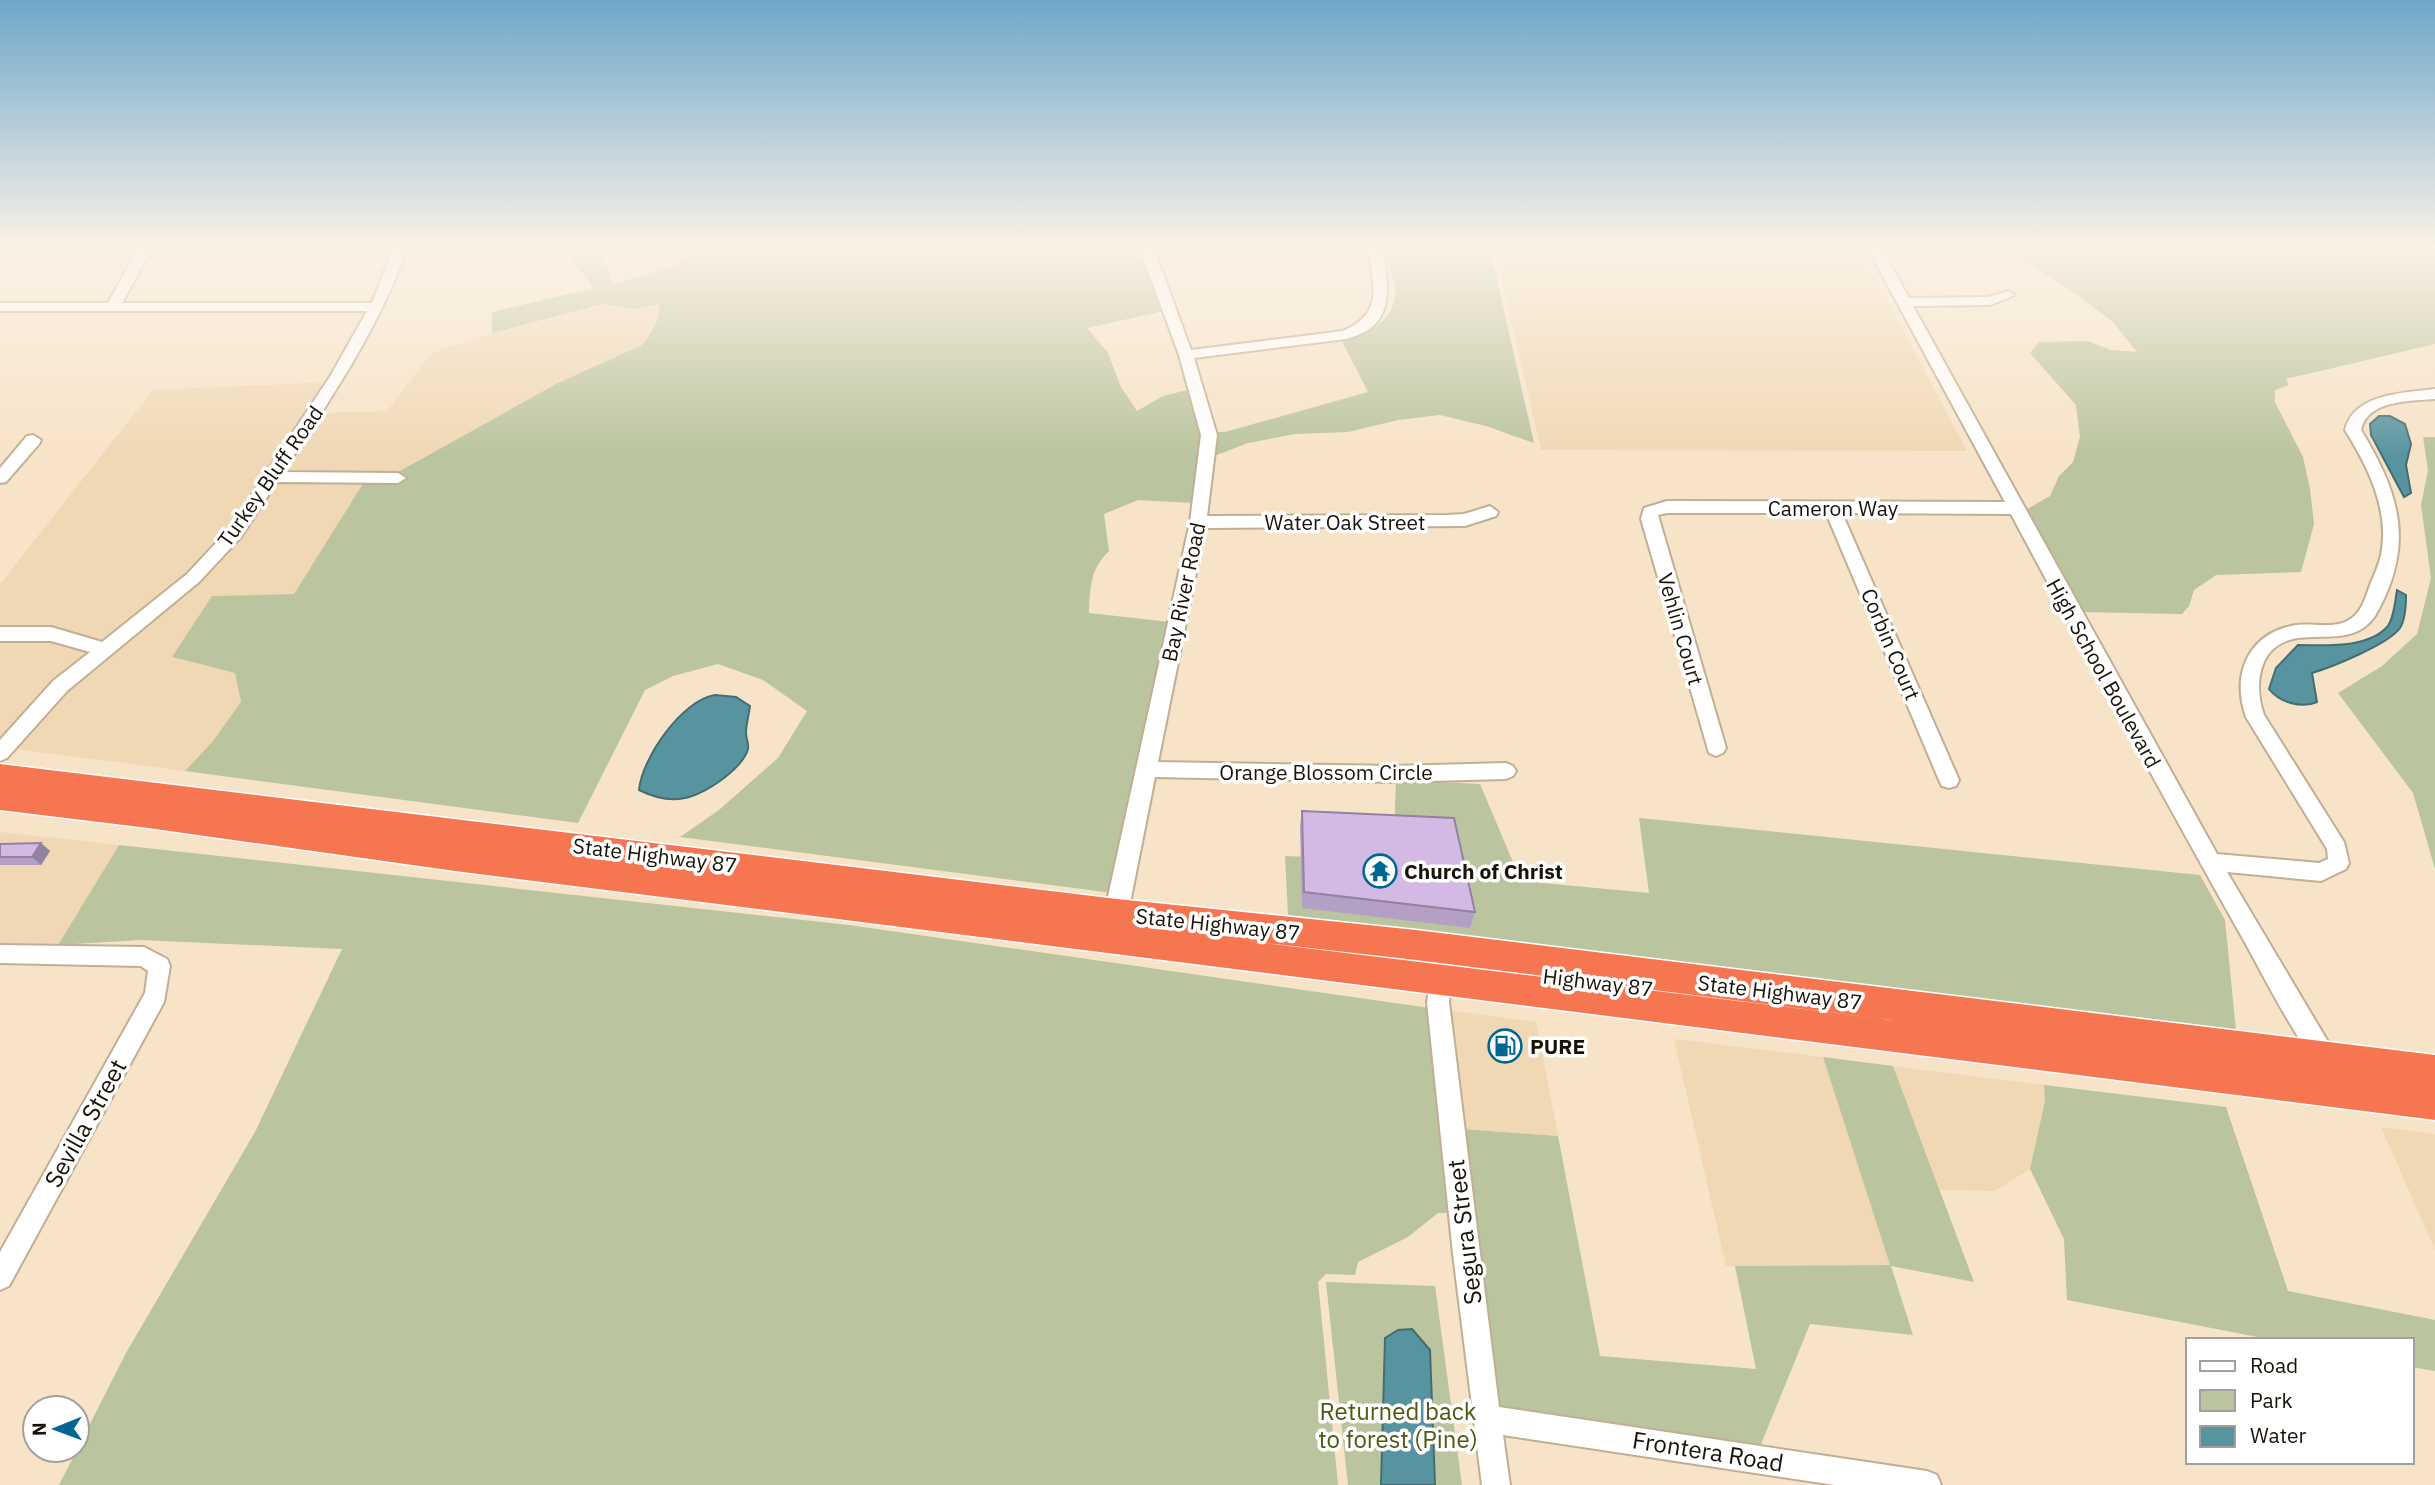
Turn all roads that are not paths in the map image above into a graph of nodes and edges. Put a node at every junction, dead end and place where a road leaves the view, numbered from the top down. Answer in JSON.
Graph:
{"nodes":[{"id":1,"x":371,"y":318,"type":"edge"},
{"id":2,"x":1172,"y":318,"type":"edge"},
{"id":3,"x":1375,"y":318,"type":"edge"},
{"id":4,"x":1912,"y":318,"type":"edge"},
{"id":5,"x":1186,"y":355,"type":"junction"},
{"id":6,"x":2435,"y":394,"type":"edge"},
{"id":7,"x":33,"y":440,"type":"dead end"},
{"id":8,"x":273,"y":477,"type":"junction"},
{"id":9,"x":0,"y":478,"type":"edge"},
{"id":10,"x":398,"y":478,"type":"dead end"},
{"id":11,"x":1832,"y":508,"type":"junction"},
{"id":12,"x":2013,"y":508,"type":"junction"},
{"id":13,"x":1653,"y":511,"type":"joint"},
{"id":14,"x":1490,"y":512,"type":"dead end"},
{"id":15,"x":1198,"y":522,"type":"junction"},
{"id":16,"x":0,"y":634,"type":"edge"},
{"id":17,"x":105,"y":649,"type":"junction"},
{"id":18,"x":1716,"y":748,"type":"dead end"},
{"id":19,"x":0,"y":752,"type":"edge"},
{"id":20,"x":1146,"y":769,"type":"junction"},
{"id":21,"x":1506,"y":771,"type":"dead end"},
{"id":22,"x":0,"y":776,"type":"edge"},
{"id":23,"x":1949,"y":780,"type":"dead end"},
{"id":24,"x":0,"y":798,"type":"edge"},
{"id":25,"x":2210,"y":862,"type":"junction"},
{"id":26,"x":1112,"y":925,"type":"junction"},
{"id":27,"x":0,"y":954,"type":"edge"},
{"id":28,"x":1441,"y":980,"type":"junction"},
{"id":29,"x":1762,"y":990,"type":"junction"},
{"id":30,"x":2327,"y":1058,"type":"junction"},
{"id":31,"x":2435,"y":1072,"type":"edge"},
{"id":32,"x":2344,"y":1091,"type":"junction"},
{"id":33,"x":2435,"y":1103,"type":"edge"},
{"id":34,"x":0,"y":1277,"type":"edge"},
{"id":35,"x":1488,"y":1419,"type":"junction"},
{"id":36,"x":1911,"y":1484,"type":"edge"},
{"id":37,"x":1496,"y":1485,"type":"edge"}],
"edges":[{"from":1,"to":8,"type":"street","name":"Turkey Bluff Road"},
{"from":2,"to":5,"type":"street","name":"Bay River Road"},
{"from":3,"to":5,"type":"street"},
{"from":4,"to":12,"type":"street","name":"High School Boulevard"},
{"from":5,"to":15,"type":"street","name":"Bay River Road"},
{"from":6,"to":25,"type":"street"},
{"from":7,"to":9,"type":"street"},
{"from":8,"to":10,"type":"street"},
{"from":8,"to":17,"type":"street","name":"Turkey Bluff Road"},
{"from":11,"to":12,"type":"street","name":"Cameron Way"},
{"from":11,"to":13,"type":"street","name":"Cameron Way"},
{"from":11,"to":23,"type":"street","name":"Corbin Court"},
{"from":12,"to":25,"type":"street","name":"High School Boulevard"},
{"from":13,"to":18,"type":"street","name":"Vehlin Court"},
{"from":14,"to":15,"type":"street","name":"Water Oak Street"},
{"from":15,"to":20,"type":"street","name":"Bay River Road"},
{"from":16,"to":17,"type":"street"},
{"from":17,"to":19,"type":"street","name":"Turkey Bluff Road"},
{"from":20,"to":21,"type":"street","name":"Orange Blossom Circle"},
{"from":20,"to":26,"type":"street","name":"Bay River Road"},
{"from":22,"to":26,"type":"highway","name":"State Highway 87"},
{"from":24,"to":26,"type":"highway"},
{"from":25,"to":30,"type":"street","name":"High School Boulevard"},
{"from":26,"to":28,"type":"highway"},
{"from":26,"to":29,"type":"highway","name":"State Highway 87"},
{"from":27,"to":34,"type":"street","name":"Sevilla Street"},
{"from":28,"to":29,"type":"street","name":"Highway 87"},
{"from":28,"to":32,"type":"highway"},
{"from":28,"to":35,"type":"street","name":"Segura Street"},
{"from":29,"to":30,"type":"highway","name":"State Highway 87"},
{"from":30,"to":31,"type":"highway","name":"State Highway 87"},
{"from":30,"to":32,"type":"street","name":"High School Boulevard"},
{"from":32,"to":33,"type":"highway"},
{"from":35,"to":36,"type":"street","name":"Frontera Road"},
{"from":35,"to":37,"type":"street","name":"Segura Street"}]}
